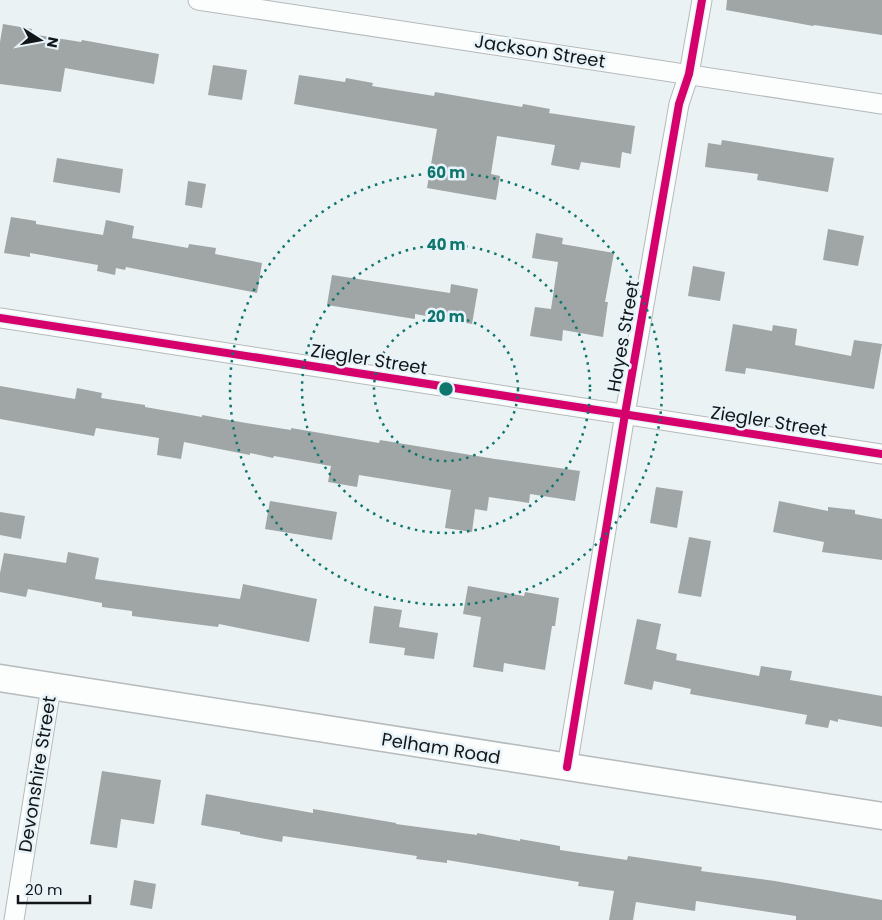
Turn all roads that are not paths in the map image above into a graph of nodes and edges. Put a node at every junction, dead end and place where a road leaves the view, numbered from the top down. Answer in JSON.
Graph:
{"nodes":[{"id":1,"x":198,"y":0,"type":"edge"},
{"id":2,"x":702,"y":0,"type":"edge"},
{"id":3,"x":689,"y":74,"type":"junction"},
{"id":4,"x":882,"y":104,"type":"edge"},
{"id":5,"x":0,"y":318,"type":"edge"},
{"id":6,"x":625,"y":414,"type":"junction"},
{"id":7,"x":882,"y":454,"type":"edge"},
{"id":8,"x":0,"y":678,"type":"edge"},
{"id":9,"x":51,"y":686,"type":"junction"},
{"id":10,"x":567,"y":767,"type":"junction"},
{"id":11,"x":882,"y":816,"type":"edge"},
{"id":12,"x":14,"y":920,"type":"edge"}],
"edges":[{"from":1,"to":3,"type":"street","name":"Jackson Street"},
{"from":2,"to":3,"type":"street","name":"Hayes Street"},
{"from":3,"to":4,"type":"street","name":"Jackson Street"},
{"from":3,"to":6,"type":"street","name":"Hayes Street"},
{"from":5,"to":6,"type":"street","name":"Ziegler Street"},
{"from":6,"to":7,"type":"street","name":"Ziegler Street"},
{"from":6,"to":10,"type":"street","name":"Hayes Street"},
{"from":8,"to":9,"type":"main road","name":"Pelham Road"},
{"from":9,"to":10,"type":"main road","name":"Pelham Road"},
{"from":9,"to":12,"type":"street","name":"Devonshire Street"},
{"from":10,"to":11,"type":"main road","name":"Pelham Road"}]}
